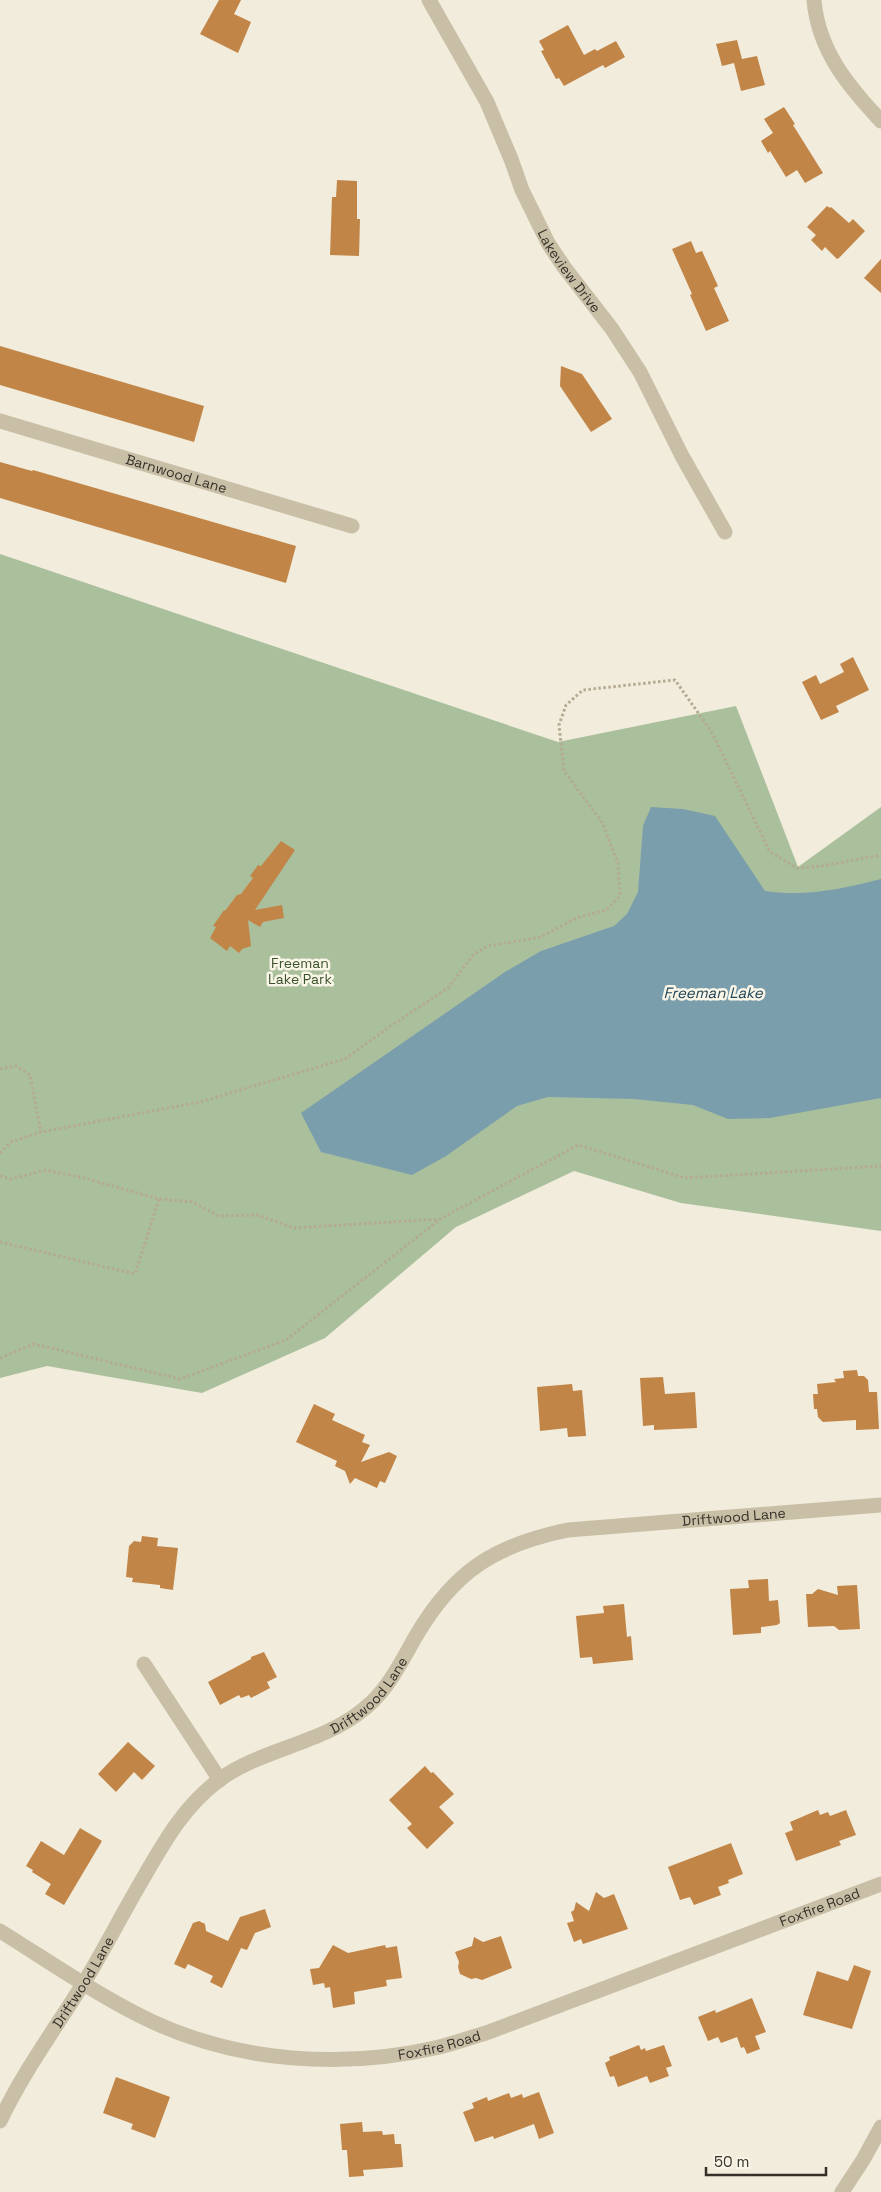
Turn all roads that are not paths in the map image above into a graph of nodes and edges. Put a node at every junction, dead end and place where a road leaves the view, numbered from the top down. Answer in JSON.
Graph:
{"nodes":[{"id":1,"x":429,"y":0,"type":"edge"},
{"id":2,"x":814,"y":0,"type":"edge"},
{"id":3,"x":881,"y":121,"type":"edge"},
{"id":4,"x":0,"y":421,"type":"edge"},
{"id":5,"x":352,"y":526,"type":"dead end"},
{"id":6,"x":725,"y":532,"type":"dead end"},
{"id":7,"x":881,"y":1505,"type":"edge"},
{"id":8,"x":144,"y":1664,"type":"dead end"},
{"id":9,"x":220,"y":1780,"type":"junction"},
{"id":10,"x":881,"y":1884,"type":"edge"},
{"id":11,"x":0,"y":1931,"type":"edge"},
{"id":12,"x":83,"y":1983,"type":"junction"},
{"id":13,"x":0,"y":2121,"type":"edge"},
{"id":14,"x":881,"y":2127,"type":"edge"},
{"id":15,"x":842,"y":2192,"type":"edge"}],
"edges":[{"from":1,"to":6,"type":"street","name":"Lakeview Drive"},
{"from":2,"to":3,"type":"street"},
{"from":4,"to":5,"type":"street","name":"Barnwood Lane"},
{"from":7,"to":9,"type":"street","name":"Driftwood Lane"},
{"from":8,"to":9,"type":"street"},
{"from":9,"to":12,"type":"street","name":"Driftwood Lane"},
{"from":10,"to":12,"type":"street","name":"Foxfire Road"},
{"from":11,"to":12,"type":"street","name":"Foxfire Road"},
{"from":12,"to":13,"type":"street","name":"Driftwood Lane"},
{"from":14,"to":15,"type":"street"}]}
